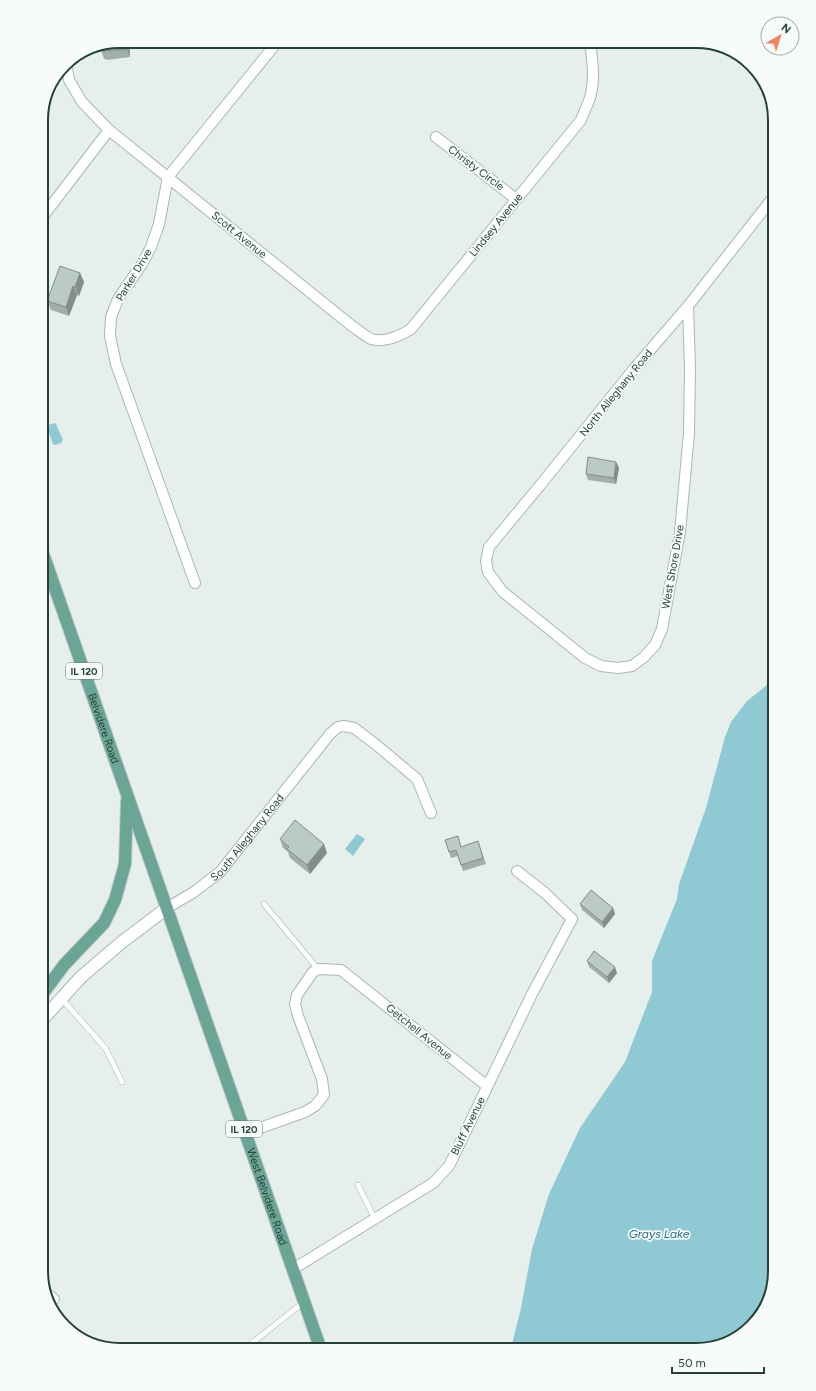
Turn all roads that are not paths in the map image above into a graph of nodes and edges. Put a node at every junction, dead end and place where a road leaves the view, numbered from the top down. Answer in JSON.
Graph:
{"nodes":[{"id":1,"x":272,"y":48,"type":"edge"},
{"id":2,"x":591,"y":48,"type":"edge"},
{"id":3,"x":68,"y":70,"type":"edge"},
{"id":4,"x":109,"y":130,"type":"junction"},
{"id":5,"x":436,"y":137,"type":"dead end"},
{"id":6,"x":168,"y":177,"type":"junction"},
{"id":7,"x":516,"y":199,"type":"junction"},
{"id":8,"x":768,"y":204,"type":"edge"},
{"id":9,"x":48,"y":210,"type":"edge"},
{"id":10,"x":688,"y":306,"type":"junction"},
{"id":11,"x":371,"y":338,"type":"joint"},
{"id":12,"x":48,"y":568,"type":"edge"},
{"id":13,"x":195,"y":583,"type":"dead end"},
{"id":14,"x":506,"y":594,"type":"joint"},
{"id":15,"x":127,"y":794,"type":"junction"},
{"id":16,"x":431,"y":813,"type":"dead end"},
{"id":17,"x":517,"y":871,"type":"dead end"},
{"id":18,"x":264,"y":904,"type":"dead end"},
{"id":19,"x":167,"y":908,"type":"junction"},
{"id":20,"x":318,"y":969,"type":"junction"},
{"id":21,"x":48,"y":987,"type":"edge"},
{"id":22,"x":62,"y":999,"type":"junction"},
{"id":23,"x":48,"y":1014,"type":"edge"},
{"id":24,"x":122,"y":1082,"type":"dead end"},
{"id":25,"x":487,"y":1086,"type":"junction"},
{"id":26,"x":246,"y":1133,"type":"junction"},
{"id":27,"x":358,"y":1185,"type":"dead end"},
{"id":28,"x":375,"y":1219,"type":"junction"},
{"id":29,"x":293,"y":1269,"type":"junction"},
{"id":30,"x":304,"y":1301,"type":"junction"},
{"id":31,"x":252,"y":1343,"type":"edge"},
{"id":32,"x":319,"y":1343,"type":"edge"}],
"edges":[{"from":1,"to":6,"type":"street","name":"Parker Drive"},
{"from":2,"to":7,"type":"street","name":"Lindsey Avenue"},
{"from":3,"to":4,"type":"street","name":"Scott Avenue"},
{"from":4,"to":6,"type":"street","name":"Scott Avenue"},
{"from":4,"to":9,"type":"street"},
{"from":5,"to":7,"type":"street","name":"Christy Circle"},
{"from":6,"to":11,"type":"street","name":"Scott Avenue"},
{"from":6,"to":13,"type":"street","name":"Parker Drive"},
{"from":7,"to":11,"type":"street","name":"Lindsey Avenue"},
{"from":8,"to":10,"type":"street","name":"North Alleghany Road"},
{"from":10,"to":14,"type":"street","name":"North Alleghany Road"},
{"from":10,"to":14,"type":"street","name":"West Shore Drive"},
{"from":12,"to":15,"type":"main road","name":"Belvidere Road","number":"IL 120"},
{"from":15,"to":19,"type":"main road","name":"Belvidere Road","number":"IL 120"},
{"from":15,"to":21,"type":"main road"},
{"from":16,"to":19,"type":"street","name":"South Alleghany Road"},
{"from":17,"to":25,"type":"street","name":"Bluff Avenue"},
{"from":18,"to":20,"type":"lane"},
{"from":19,"to":22,"type":"street","name":"South Alleghany Road"},
{"from":19,"to":26,"type":"main road","name":"West Belvidere Road","number":"IL 120"},
{"from":20,"to":25,"type":"street","name":"Getchell Avenue"},
{"from":20,"to":26,"type":"street"},
{"from":22,"to":23,"type":"street","name":"South Alleghany Road"},
{"from":22,"to":24,"type":"lane"},
{"from":25,"to":28,"type":"street","name":"Bluff Avenue"},
{"from":26,"to":29,"type":"main road","name":"West Belvidere Road","number":"IL 120"},
{"from":27,"to":28,"type":"lane"},
{"from":28,"to":29,"type":"street","name":"Bluff Avenue"},
{"from":29,"to":30,"type":"main road","name":"West Belvidere Road","number":"IL 120"},
{"from":30,"to":31,"type":"lane"},
{"from":30,"to":32,"type":"main road","name":"West Belvidere Road","number":"IL 120"}]}
